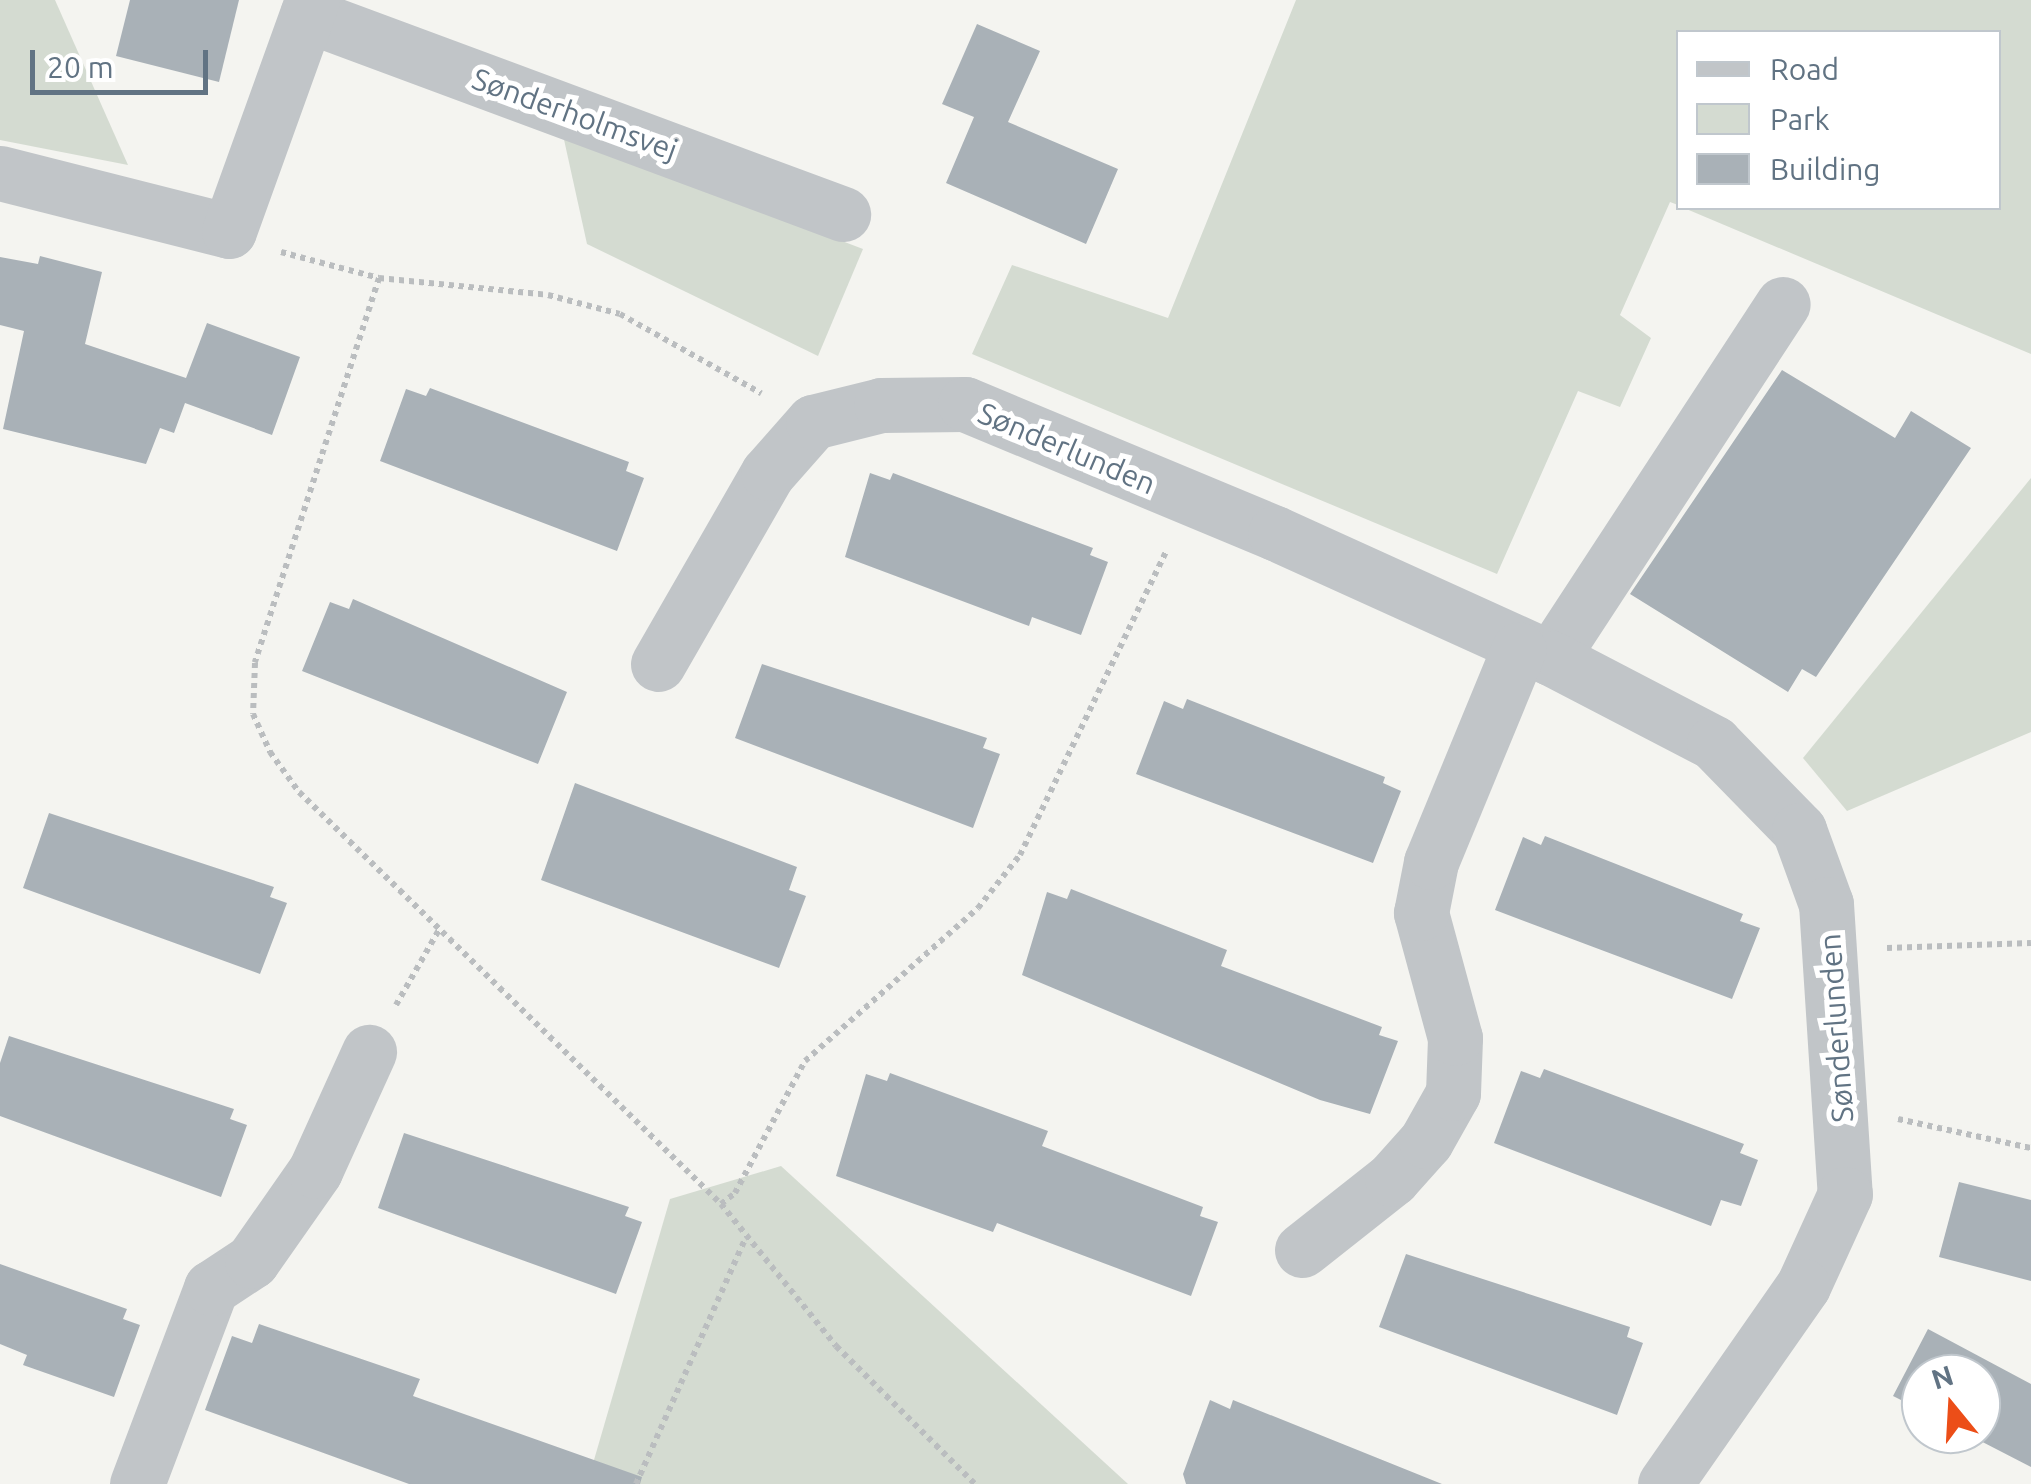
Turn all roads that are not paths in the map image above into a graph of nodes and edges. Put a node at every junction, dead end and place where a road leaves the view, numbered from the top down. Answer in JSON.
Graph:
{"nodes":[{"id":1,"x":309,"y":8,"type":"edge"},
{"id":2,"x":0,"y":173,"type":"edge"},
{"id":3,"x":843,"y":214,"type":"dead end"},
{"id":4,"x":1783,"y":304,"type":"dead end"},
{"id":5,"x":1535,"y":653,"type":"junction"},
{"id":6,"x":658,"y":664,"type":"dead end"},
{"id":7,"x":370,"y":1052,"type":"road end"},
{"id":8,"x":1302,"y":1250,"type":"dead end"},
{"id":9,"x":137,"y":1484,"type":"edge"},
{"id":10,"x":1665,"y":1484,"type":"edge"}],
"edges":[{"from":1,"to":2,"type":"street","name":"Sønderholmsvej"},
{"from":1,"to":3,"type":"street","name":"Sønderholmsvej"},
{"from":4,"to":5,"type":"street"},
{"from":5,"to":6,"type":"street","name":"Sønderlunden"},
{"from":5,"to":8,"type":"street"},
{"from":5,"to":10,"type":"street","name":"Sønderlunden"},
{"from":7,"to":9,"type":"street"}]}
